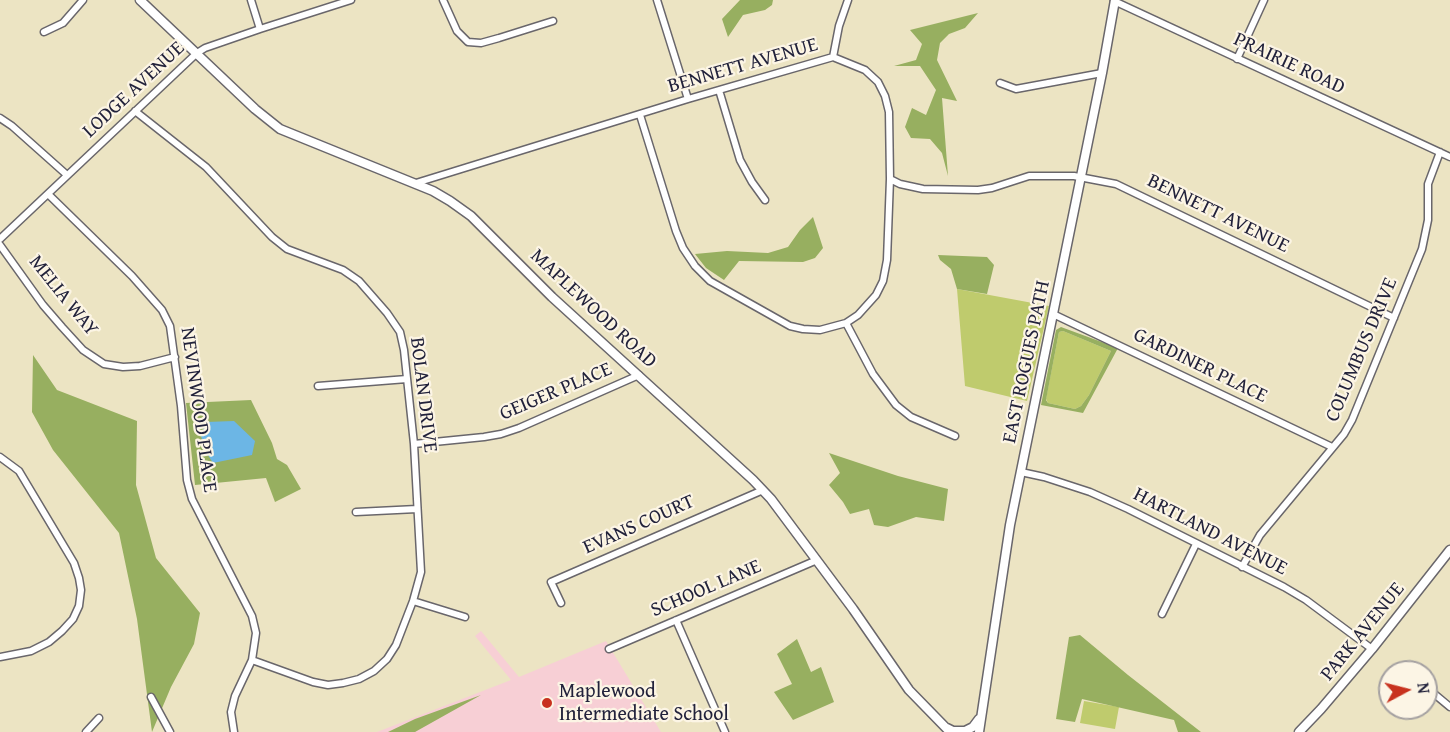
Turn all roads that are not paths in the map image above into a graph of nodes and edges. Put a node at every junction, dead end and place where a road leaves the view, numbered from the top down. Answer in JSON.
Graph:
{"nodes":[{"id":1,"x":83,"y":0,"type":"edge"},
{"id":2,"x":140,"y":0,"type":"edge"},
{"id":3,"x":251,"y":0,"type":"edge"},
{"id":4,"x":351,"y":0,"type":"edge"},
{"id":5,"x":443,"y":0,"type":"edge"},
{"id":6,"x":657,"y":0,"type":"edge"},
{"id":7,"x":848,"y":0,"type":"edge"},
{"id":8,"x":1114,"y":0,"type":"edge"},
{"id":9,"x":1264,"y":0,"type":"edge"},
{"id":10,"x":553,"y":21,"type":"dead end"},
{"id":11,"x":260,"y":29,"type":"junction"},
{"id":12,"x":44,"y":32,"type":"dead end"},
{"id":13,"x":197,"y":53,"type":"junction"},
{"id":14,"x":833,"y":57,"type":"junction"},
{"id":15,"x":1237,"y":59,"type":"junction"},
{"id":16,"x":1102,"y":73,"type":"junction"},
{"id":17,"x":1000,"y":83,"type":"dead end"},
{"id":18,"x":719,"y":90,"type":"junction"},
{"id":19,"x":688,"y":99,"type":"junction"},
{"id":20,"x":135,"y":111,"type":"junction"},
{"id":21,"x":640,"y":115,"type":"junction"},
{"id":22,"x":0,"y":118,"type":"edge"},
{"id":23,"x":1440,"y":152,"type":"junction"},
{"id":24,"x":1450,"y":157,"type":"edge"},
{"id":25,"x":67,"y":175,"type":"junction"},
{"id":26,"x":1081,"y":177,"type":"junction"},
{"id":27,"x":890,"y":179,"type":"junction"},
{"id":28,"x":415,"y":184,"type":"junction"},
{"id":29,"x":48,"y":194,"type":"junction"},
{"id":30,"x":765,"y":200,"type":"dead end"},
{"id":31,"x":0,"y":239,"type":"edge"},
{"id":32,"x":0,"y":245,"type":"edge"},
{"id":33,"x":1053,"y":314,"type":"junction"},
{"id":34,"x":1394,"y":318,"type":"junction"},
{"id":35,"x":846,"y":323,"type":"junction"},
{"id":36,"x":175,"y":357,"type":"junction"},
{"id":37,"x":639,"y":375,"type":"junction"},
{"id":38,"x":407,"y":379,"type":"junction"},
{"id":39,"x":318,"y":386,"type":"dead end"},
{"id":40,"x":955,"y":436,"type":"dead end"},
{"id":41,"x":414,"y":444,"type":"junction"},
{"id":42,"x":1332,"y":447,"type":"junction"},
{"id":43,"x":0,"y":457,"type":"edge"},
{"id":44,"x":1021,"y":472,"type":"junction"},
{"id":45,"x":762,"y":490,"type":"junction"},
{"id":46,"x":417,"y":509,"type":"junction"},
{"id":47,"x":356,"y":512,"type":"dead end"},
{"id":48,"x":1196,"y":544,"type":"junction"},
{"id":49,"x":1450,"y":550,"type":"edge"},
{"id":50,"x":817,"y":560,"type":"junction"},
{"id":51,"x":1242,"y":567,"type":"junction"},
{"id":52,"x":413,"y":601,"type":"junction"},
{"id":53,"x":561,"y":603,"type":"dead end"},
{"id":54,"x":1162,"y":614,"type":"dead end"},
{"id":55,"x":465,"y":616,"type":"dead end"},
{"id":56,"x":676,"y":620,"type":"junction"},
{"id":57,"x":609,"y":649,"type":"dead end"},
{"id":58,"x":1372,"y":649,"type":"junction"},
{"id":59,"x":0,"y":657,"type":"edge"},
{"id":60,"x":252,"y":660,"type":"junction"},
{"id":61,"x":1438,"y":696,"type":"edge"},
{"id":62,"x":151,"y":697,"type":"dead end"},
{"id":63,"x":1450,"y":706,"type":"edge"},
{"id":64,"x":981,"y":716,"type":"junction"},
{"id":65,"x":99,"y":718,"type":"dead end"},
{"id":66,"x":947,"y":729,"type":"edge"},
{"id":67,"x":86,"y":732,"type":"edge"},
{"id":68,"x":170,"y":732,"type":"edge"},
{"id":69,"x":234,"y":732,"type":"edge"},
{"id":70,"x":725,"y":732,"type":"edge"},
{"id":71,"x":979,"y":732,"type":"edge"},
{"id":72,"x":1299,"y":732,"type":"edge"}],
"edges":[{"from":1,"to":12,"type":"street"},
{"from":2,"to":13,"type":"street","name":"MAPLEWOOD ROAD"},
{"from":3,"to":11,"type":"street"},
{"from":4,"to":11,"type":"street","name":"LODGE AVENUE"},
{"from":5,"to":10,"type":"street"},
{"from":6,"to":19,"type":"street"},
{"from":7,"to":14,"type":"street"},
{"from":8,"to":15,"type":"street","name":"PRAIRIE ROAD"},
{"from":8,"to":16,"type":"street","name":"EAST ROGUES PATH"},
{"from":9,"to":15,"type":"street"},
{"from":11,"to":13,"type":"street","name":"LODGE AVENUE"},
{"from":13,"to":20,"type":"street","name":"LODGE AVENUE"},
{"from":13,"to":28,"type":"street","name":"MAPLEWOOD ROAD"},
{"from":14,"to":18,"type":"street","name":"BENNETT AVENUE"},
{"from":14,"to":27,"type":"street","name":"BENNETT AVENUE"},
{"from":15,"to":23,"type":"street","name":"PRAIRIE ROAD"},
{"from":16,"to":17,"type":"street"},
{"from":16,"to":26,"type":"street","name":"EAST ROGUES PATH"},
{"from":18,"to":19,"type":"street","name":"BENNETT AVENUE"},
{"from":18,"to":30,"type":"street"},
{"from":19,"to":21,"type":"street","name":"BENNETT AVENUE"},
{"from":20,"to":25,"type":"street","name":"LODGE AVENUE"},
{"from":20,"to":38,"type":"street","name":"BOLAN DRIVE"},
{"from":21,"to":28,"type":"street","name":"BENNETT AVENUE"},
{"from":21,"to":35,"type":"street"},
{"from":22,"to":25,"type":"street"},
{"from":23,"to":24,"type":"street","name":"PRAIRIE ROAD"},
{"from":23,"to":34,"type":"street","name":"COLUMBUS DRIVE"},
{"from":25,"to":29,"type":"street","name":"LODGE AVENUE"},
{"from":26,"to":27,"type":"street","name":"BENNETT AVENUE"},
{"from":26,"to":33,"type":"street","name":"EAST ROGUES PATH"},
{"from":26,"to":34,"type":"street","name":"BENNETT AVENUE"},
{"from":27,"to":35,"type":"street"},
{"from":28,"to":37,"type":"street","name":"MAPLEWOOD ROAD"},
{"from":29,"to":31,"type":"street","name":"LODGE AVENUE"},
{"from":29,"to":36,"type":"street","name":"NEVINWOOD PLACE"},
{"from":32,"to":36,"type":"street","name":"MELIA WAY"},
{"from":33,"to":42,"type":"street","name":"GARDINER PLACE"},
{"from":33,"to":44,"type":"street","name":"EAST ROGUES PATH"},
{"from":34,"to":42,"type":"street","name":"COLUMBUS DRIVE"},
{"from":35,"to":40,"type":"street"},
{"from":36,"to":60,"type":"street","name":"NEVINWOOD PLACE"},
{"from":37,"to":41,"type":"street","name":"GEIGER PLACE"},
{"from":37,"to":45,"type":"street","name":"MAPLEWOOD ROAD"},
{"from":38,"to":39,"type":"street"},
{"from":38,"to":41,"type":"street","name":"BOLAN DRIVE"},
{"from":41,"to":46,"type":"street","name":"BOLAN DRIVE"},
{"from":42,"to":51,"type":"street","name":"COLUMBUS DRIVE"},
{"from":43,"to":59,"type":"street"},
{"from":44,"to":48,"type":"street","name":"HARTLAND AVENUE"},
{"from":44,"to":64,"type":"street","name":"EAST ROGUES PATH"},
{"from":45,"to":50,"type":"street","name":"MAPLEWOOD ROAD"},
{"from":45,"to":53,"type":"street","name":"EVANS COURT"},
{"from":46,"to":47,"type":"street"},
{"from":46,"to":52,"type":"street","name":"BOLAN DRIVE"},
{"from":48,"to":51,"type":"street","name":"HARTLAND AVENUE"},
{"from":48,"to":54,"type":"street"},
{"from":49,"to":58,"type":"street","name":"PARK AVENUE"},
{"from":50,"to":56,"type":"street","name":"SCHOOL LANE"},
{"from":50,"to":66,"type":"street","name":"MAPLEWOOD ROAD"},
{"from":51,"to":58,"type":"street","name":"HARTLAND AVENUE"},
{"from":52,"to":55,"type":"street"},
{"from":52,"to":60,"type":"street","name":"BOLAN DRIVE"},
{"from":56,"to":57,"type":"street","name":"SCHOOL LANE"},
{"from":56,"to":70,"type":"street"},
{"from":58,"to":72,"type":"street","name":"PARK AVENUE"},
{"from":60,"to":69,"type":"street","name":"NEVINWOOD PLACE"},
{"from":61,"to":63,"type":"street"},
{"from":62,"to":68,"type":"street"},
{"from":64,"to":66,"type":"street"},
{"from":64,"to":71,"type":"street","name":"EAST ROGUES PATH"},
{"from":65,"to":67,"type":"street"}]}
